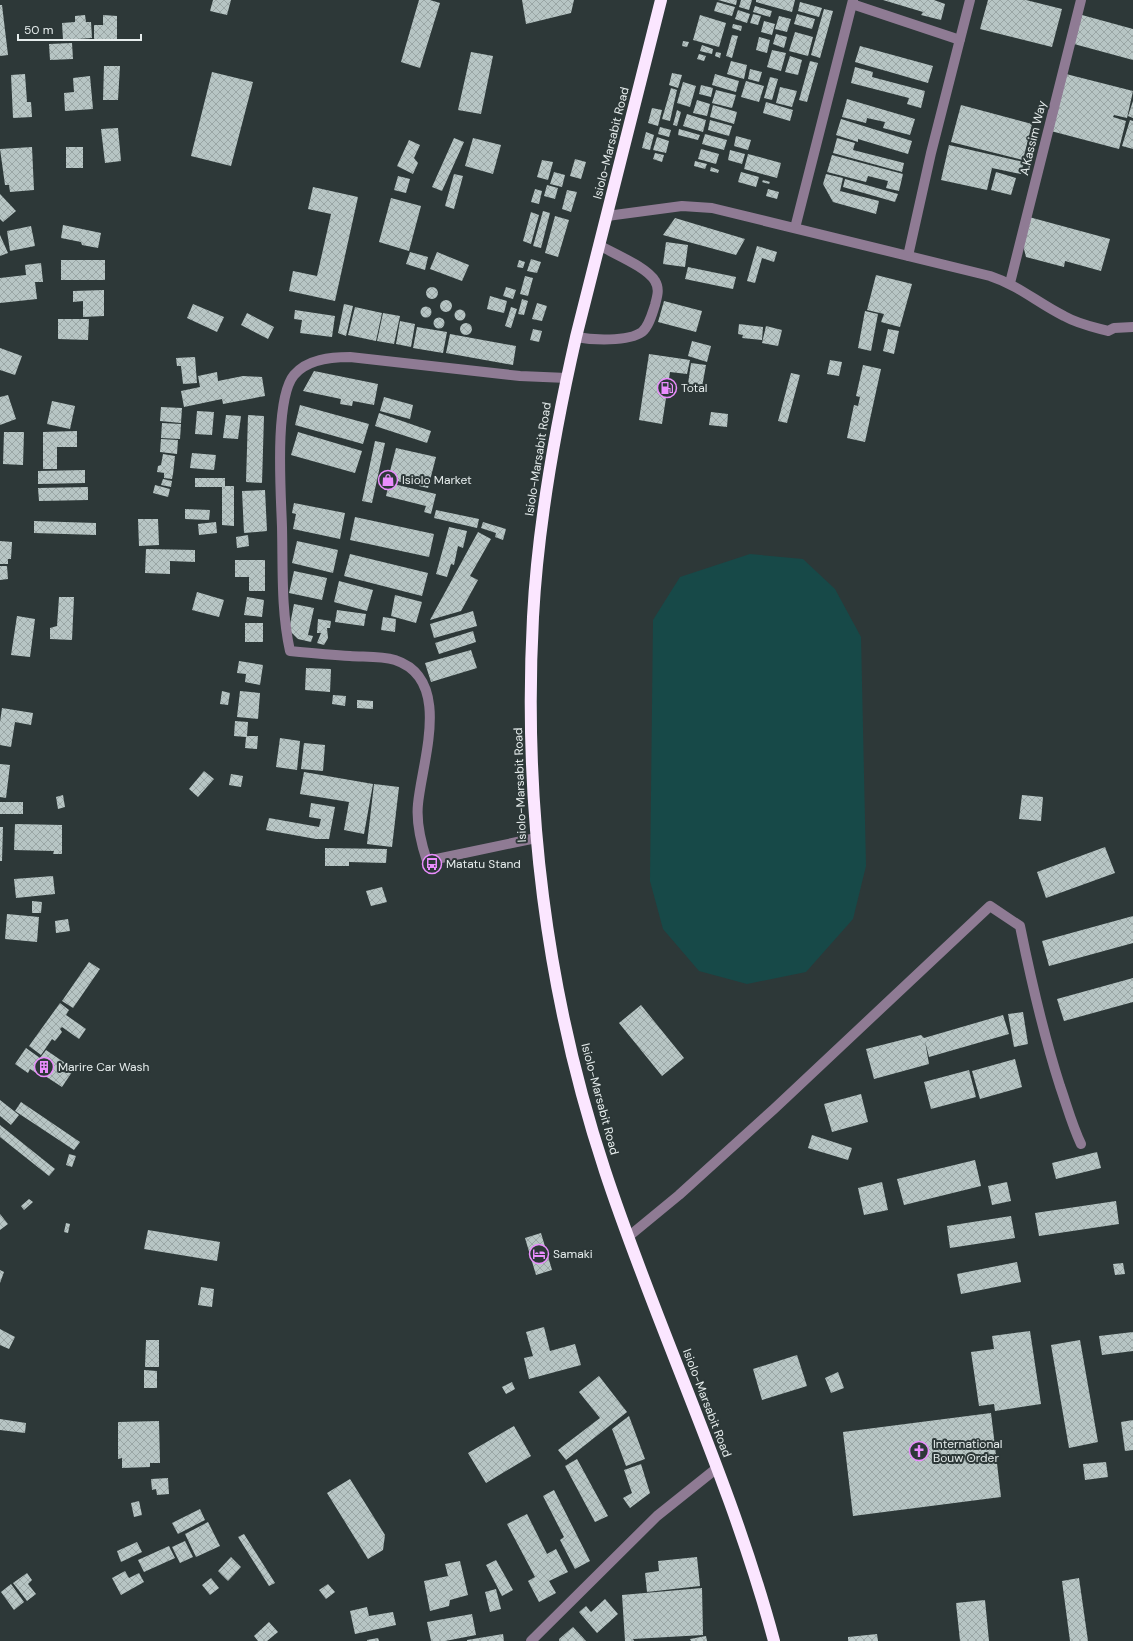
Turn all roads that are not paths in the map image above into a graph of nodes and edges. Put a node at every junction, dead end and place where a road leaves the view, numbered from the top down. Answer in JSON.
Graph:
{"nodes":[{"id":1,"x":661,"y":0,"type":"edge"},
{"id":2,"x":970,"y":0,"type":"edge"},
{"id":3,"x":1081,"y":0,"type":"edge"},
{"id":4,"x":853,"y":2,"type":"edge"},
{"id":5,"x":960,"y":40,"type":"junction"},
{"id":6,"x":607,"y":216,"type":"junction"},
{"id":7,"x":795,"y":228,"type":"junction"},
{"id":8,"x":599,"y":245,"type":"junction"},
{"id":9,"x":908,"y":256,"type":"junction"},
{"id":10,"x":1010,"y":283,"type":"junction"},
{"id":11,"x":1133,"y":327,"type":"edge"},
{"id":12,"x":576,"y":337,"type":"junction"},
{"id":13,"x":567,"y":378,"type":"junction"},
{"id":14,"x":536,"y":838,"type":"junction"},
{"id":15,"x":1081,"y":1144,"type":"dead end"},
{"id":16,"x":628,"y":1237,"type":"junction"},
{"id":17,"x":717,"y":1468,"type":"junction"},
{"id":18,"x":531,"y":1641,"type":"edge"},
{"id":19,"x":774,"y":1641,"type":"edge"}],
"edges":[{"from":1,"to":6,"type":"highway","name":"Isiolo-Marsabit Road"},
{"from":2,"to":5,"type":"street"},
{"from":3,"to":10,"type":"street","name":"A.Kassim Way"},
{"from":4,"to":5,"type":"street"},
{"from":4,"to":7,"type":"street"},
{"from":5,"to":9,"type":"street"},
{"from":6,"to":7,"type":"street"},
{"from":6,"to":8,"type":"highway","name":"Isiolo-Marsabit Road"},
{"from":7,"to":9,"type":"street"},
{"from":8,"to":12,"type":"highway","name":"Isiolo-Marsabit Road"},
{"from":8,"to":12,"type":"street"},
{"from":9,"to":10,"type":"street"},
{"from":10,"to":11,"type":"street"},
{"from":12,"to":13,"type":"highway","name":"Isiolo-Marsabit Road"},
{"from":13,"to":14,"type":"highway","name":"Isiolo-Marsabit Road"},
{"from":13,"to":14,"type":"street"},
{"from":14,"to":16,"type":"highway","name":"Isiolo-Marsabit Road"},
{"from":15,"to":16,"type":"street"},
{"from":16,"to":17,"type":"highway","name":"Isiolo-Marsabit Road"},
{"from":17,"to":18,"type":"street"},
{"from":17,"to":19,"type":"highway","name":"Isiolo-Marsabit Road"}]}
